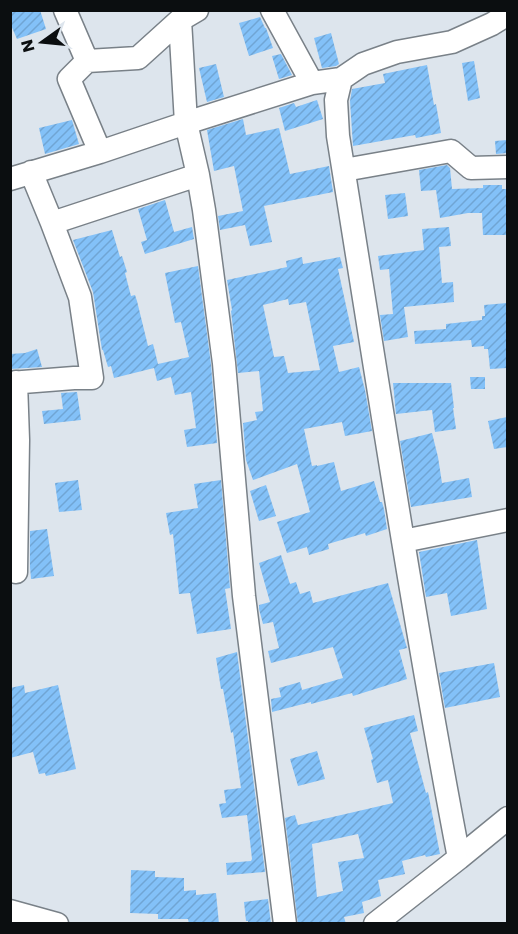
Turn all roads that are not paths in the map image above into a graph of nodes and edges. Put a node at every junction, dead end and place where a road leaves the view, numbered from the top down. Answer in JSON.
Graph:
{"nodes":[{"id":1,"x":64,"y":10,"type":"edge"},
{"id":2,"x":272,"y":10,"type":"edge"},
{"id":3,"x":507,"y":14,"type":"edge"},
{"id":4,"x":188,"y":15,"type":"edge"},
{"id":5,"x":87,"y":61,"type":"junction"},
{"id":6,"x":341,"y":79,"type":"junction"},
{"id":7,"x":312,"y":83,"type":"junction"},
{"id":8,"x":186,"y":123,"type":"junction"},
{"id":9,"x":100,"y":153,"type":"junction"},
{"id":10,"x":507,"y":167,"type":"edge"},
{"id":11,"x":344,"y":170,"type":"junction"},
{"id":12,"x":21,"y":175,"type":"edge"},
{"id":13,"x":198,"y":175,"type":"junction"},
{"id":14,"x":52,"y":223,"type":"junction"},
{"id":15,"x":13,"y":383,"type":"edge"},
{"id":16,"x":507,"y":520,"type":"edge"},
{"id":17,"x":403,"y":541,"type":"junction"},
{"id":18,"x":16,"y":572,"type":"dead end"},
{"id":19,"x":507,"y":824,"type":"edge"},
{"id":20,"x":459,"y":858,"type":"junction"},
{"id":21,"x":10,"y":911,"type":"edge"},
{"id":22,"x":57,"y":924,"type":"edge"},
{"id":23,"x":285,"y":924,"type":"edge"},
{"id":24,"x":375,"y":924,"type":"edge"}],
"edges":[{"from":1,"to":5,"type":"street"},
{"from":2,"to":7,"type":"street"},
{"from":3,"to":6,"type":"street"},
{"from":4,"to":5,"type":"street"},
{"from":4,"to":8,"type":"street"},
{"from":5,"to":9,"type":"street"},
{"from":6,"to":7,"type":"street"},
{"from":6,"to":11,"type":"street"},
{"from":7,"to":8,"type":"street"},
{"from":8,"to":9,"type":"street"},
{"from":8,"to":13,"type":"street"},
{"from":9,"to":12,"type":"street"},
{"from":10,"to":11,"type":"street"},
{"from":11,"to":17,"type":"street"},
{"from":12,"to":14,"type":"street"},
{"from":13,"to":14,"type":"street"},
{"from":13,"to":23,"type":"street"},
{"from":14,"to":15,"type":"street"},
{"from":15,"to":18,"type":"street"},
{"from":16,"to":17,"type":"street"},
{"from":17,"to":20,"type":"street"},
{"from":19,"to":20,"type":"street"},
{"from":20,"to":24,"type":"street"},
{"from":21,"to":22,"type":"street"}]}
